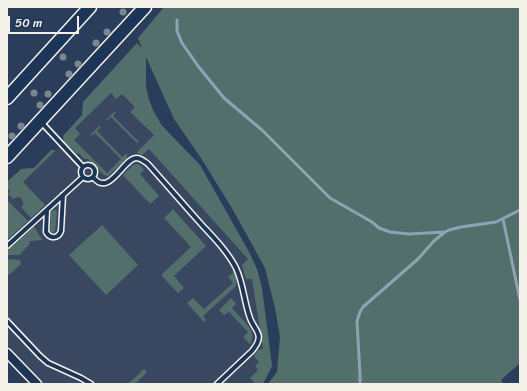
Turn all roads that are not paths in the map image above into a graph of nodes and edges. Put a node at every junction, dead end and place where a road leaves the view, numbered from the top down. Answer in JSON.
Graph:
{"nodes":[{"id":1,"x":90,"y":7,"type":"edge"},
{"id":2,"x":145,"y":7,"type":"edge"},
{"id":3,"x":7,"y":98,"type":"edge"},
{"id":4,"x":40,"y":121,"type":"junction"},
{"id":5,"x":9,"y":154,"type":"edge"},
{"id":6,"x":83,"y":166,"type":"junction"},
{"id":7,"x":83,"y":177,"type":"junction"},
{"id":8,"x":93,"y":177,"type":"junction"},
{"id":9,"x":63,"y":195,"type":"junction"},
{"id":10,"x":47,"y":209,"type":"junction"},
{"id":11,"x":7,"y":246,"type":"edge"},
{"id":12,"x":7,"y":321,"type":"edge"},
{"id":13,"x":7,"y":353,"type":"edge"},
{"id":14,"x":37,"y":384,"type":"edge"},
{"id":15,"x":90,"y":384,"type":"edge"},
{"id":16,"x":217,"y":384,"type":"edge"}],
"edges":[{"from":1,"to":3,"type":"main road"},
{"from":2,"to":4,"type":"main road"},
{"from":4,"to":5,"type":"main road"},
{"from":4,"to":6,"type":"lane"},
{"from":6,"to":7,"type":"lane"},
{"from":6,"to":8,"type":"lane"},
{"from":7,"to":8,"type":"lane"},
{"from":7,"to":9,"type":"lane"},
{"from":8,"to":16,"type":"lane"},
{"from":9,"to":10,"type":"lane"},
{"from":9,"to":10,"type":"lane"},
{"from":10,"to":11,"type":"lane"},
{"from":12,"to":15,"type":"lane"},
{"from":13,"to":14,"type":"street"}]}
